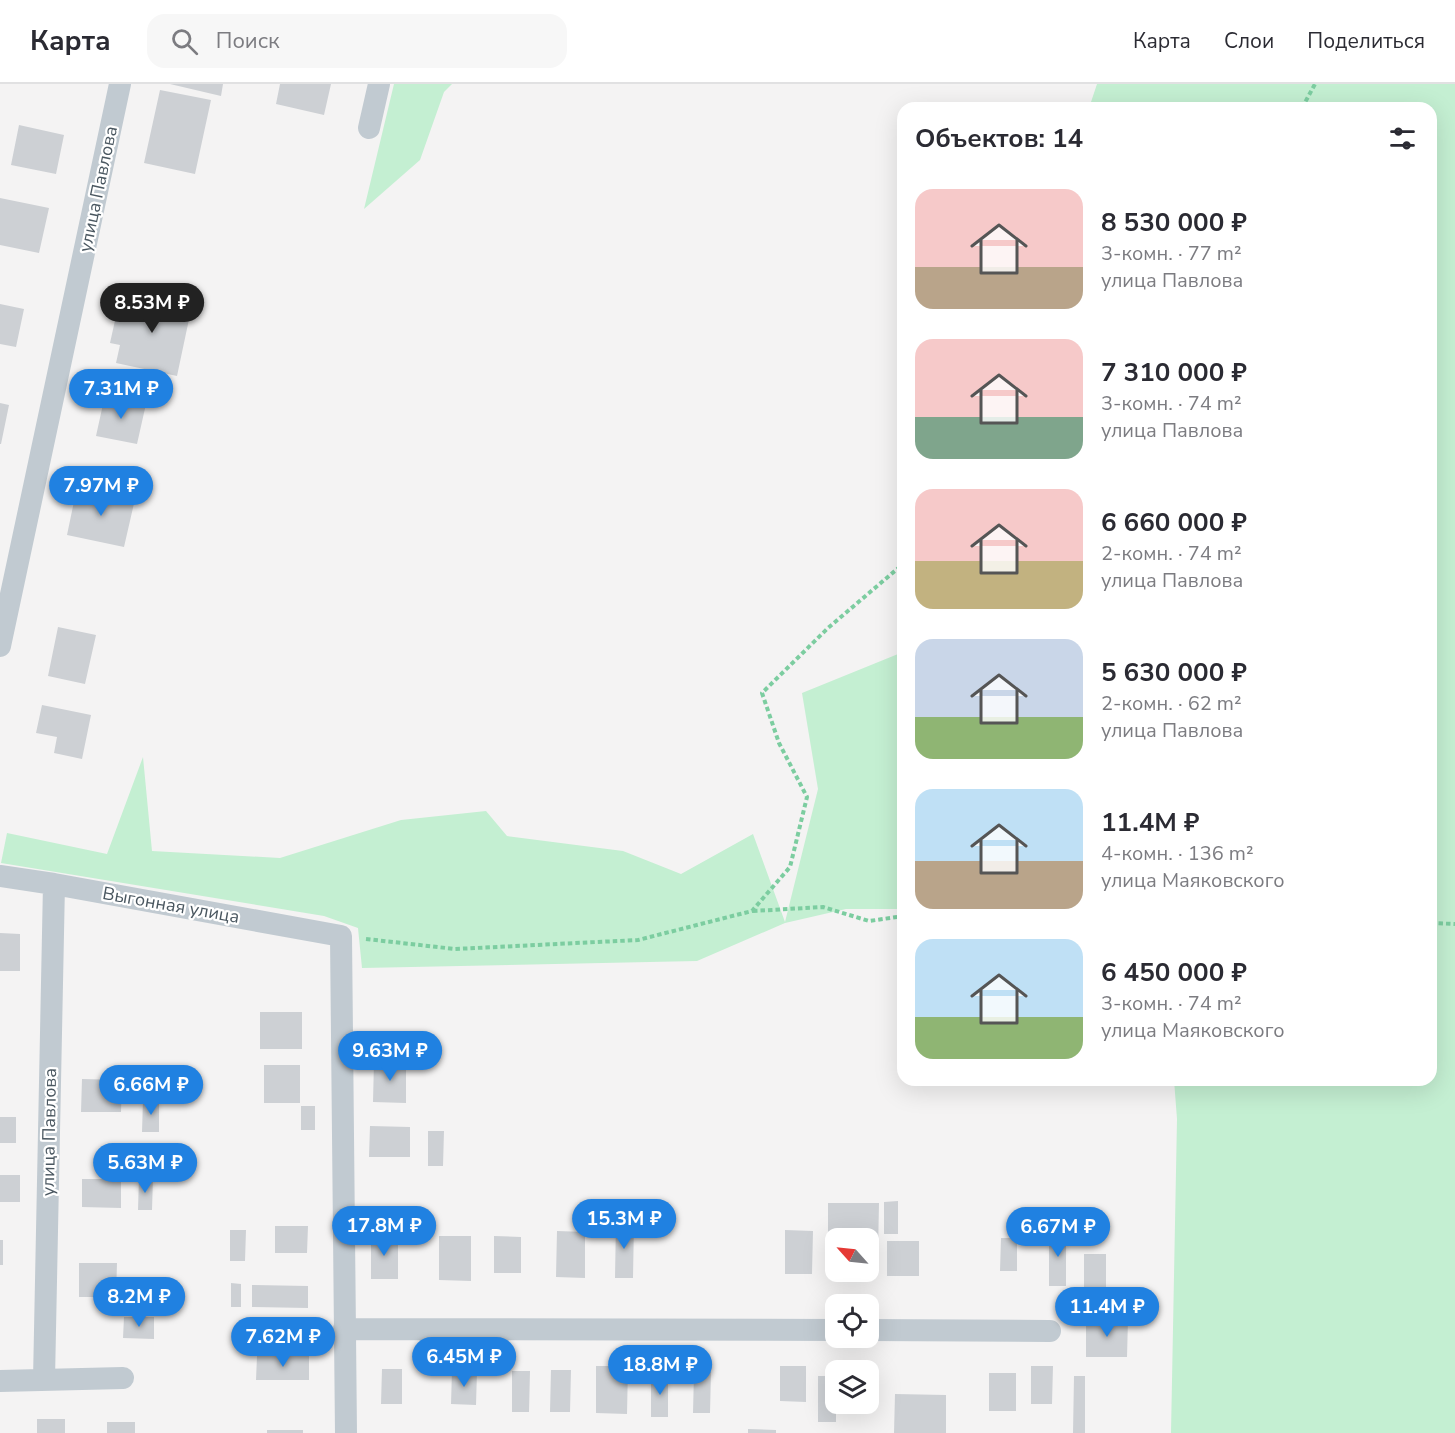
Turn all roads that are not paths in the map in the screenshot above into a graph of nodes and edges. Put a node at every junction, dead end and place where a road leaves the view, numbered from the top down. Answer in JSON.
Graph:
{"nodes":[{"id":1,"x":120,"y":84,"type":"edge"},
{"id":2,"x":379,"y":84,"type":"edge"},
{"id":3,"x":369,"y":128,"type":"dead end"},
{"id":4,"x":0,"y":646,"type":"edge"},
{"id":5,"x":0,"y":876,"type":"edge"},
{"id":6,"x":54,"y":884,"type":"junction"},
{"id":7,"x":344,"y":1329,"type":"junction"},
{"id":8,"x":825,"y":1330,"type":"edge"},
{"id":9,"x":879,"y":1330,"type":"edge"},
{"id":10,"x":1050,"y":1330,"type":"dead end"},
{"id":11,"x":123,"y":1378,"type":"dead end"},
{"id":12,"x":44,"y":1380,"type":"junction"},
{"id":13,"x":0,"y":1381,"type":"edge"},
{"id":14,"x":346,"y":1433,"type":"edge"}],
"edges":[{"from":1,"to":4,"type":"street","name":"улица Павлова"},
{"from":2,"to":3,"type":"street"},
{"from":5,"to":6,"type":"street","name":"Выгонная улица"},
{"from":6,"to":7,"type":"street","name":"Выгонная улица"},
{"from":6,"to":12,"type":"street","name":"улица Павлова"},
{"from":7,"to":8,"type":"street"},
{"from":7,"to":14,"type":"street"},
{"from":9,"to":10,"type":"street"},
{"from":11,"to":12,"type":"street"},
{"from":12,"to":13,"type":"street"}]}
